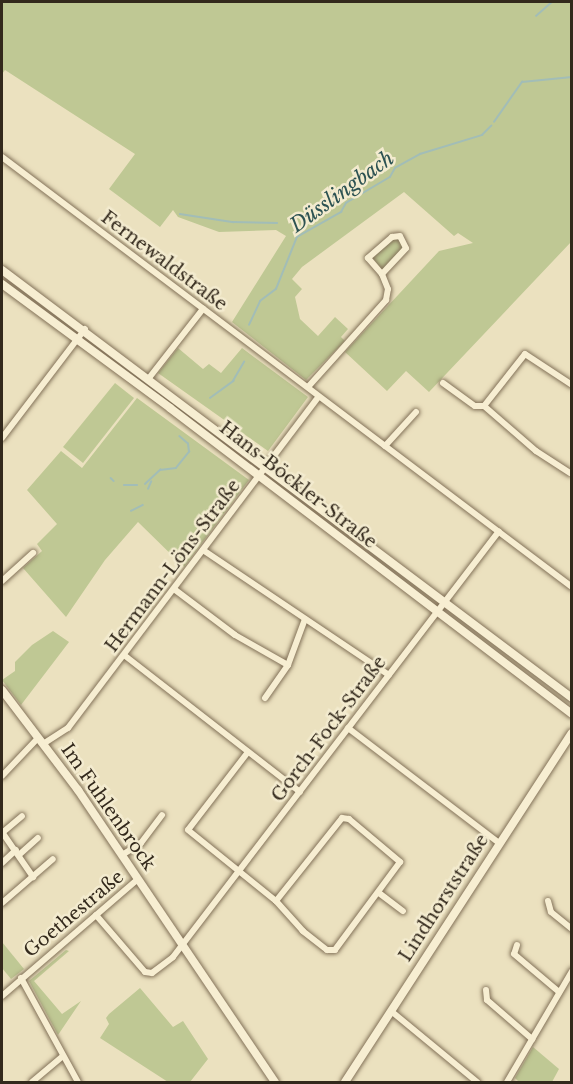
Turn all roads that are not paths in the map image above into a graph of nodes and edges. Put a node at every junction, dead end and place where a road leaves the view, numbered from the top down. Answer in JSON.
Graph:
{"nodes":[{"id":1,"x":2,"y":158,"type":"edge"},
{"id":2,"x":2,"y":270,"type":"edge"},
{"id":3,"x":382,"y":274,"type":"junction"},
{"id":4,"x":2,"y":284,"type":"edge"},
{"id":5,"x":203,"y":309,"type":"junction"},
{"id":6,"x":85,"y":329,"type":"junction"},
{"id":7,"x":78,"y":338,"type":"junction"},
{"id":8,"x":149,"y":378,"type":"junction"},
{"id":9,"x":442,"y":383,"type":"dead end"},
{"id":10,"x":572,"y":385,"type":"edge"},
{"id":11,"x":308,"y":387,"type":"junction"},
{"id":12,"x":318,"y":398,"type":"junction"},
{"id":13,"x":484,"y":406,"type":"junction"},
{"id":14,"x":416,"y":412,"type":"dead end"},
{"id":15,"x":2,"y":438,"type":"edge"},
{"id":16,"x":385,"y":446,"type":"junction"},
{"id":17,"x":267,"y":467,"type":"junction"},
{"id":18,"x":571,"y":473,"type":"edge"},
{"id":19,"x":260,"y":476,"type":"junction"},
{"id":20,"x":499,"y":531,"type":"junction"},
{"id":21,"x":203,"y":550,"type":"junction"},
{"id":22,"x":33,"y":553,"type":"dead end"},
{"id":23,"x":2,"y":581,"type":"edge"},
{"id":24,"x":572,"y":587,"type":"edge"},
{"id":25,"x":174,"y":589,"type":"junction"},
{"id":26,"x":444,"y":602,"type":"junction"},
{"id":27,"x":436,"y":612,"type":"junction"},
{"id":28,"x":305,"y":619,"type":"junction"},
{"id":29,"x":124,"y":655,"type":"junction"},
{"id":30,"x":288,"y":665,"type":"junction"},
{"id":31,"x":389,"y":675,"type":"junction"},
{"id":32,"x":2,"y":690,"type":"edge"},
{"id":33,"x":265,"y":698,"type":"dead end"},
{"id":34,"x":572,"y":699,"type":"edge"},
{"id":35,"x":572,"y":714,"type":"edge"},
{"id":36,"x":348,"y":728,"type":"junction"},
{"id":37,"x":572,"y":733,"type":"edge"},
{"id":38,"x":41,"y":741,"type":"junction"},
{"id":39,"x":248,"y":752,"type":"junction"},
{"id":40,"x":2,"y":776,"type":"edge"},
{"id":41,"x":300,"y":792,"type":"junction"},
{"id":42,"x":162,"y":815,"type":"dead end"},
{"id":43,"x":22,"y":816,"type":"dead end"},
{"id":44,"x":2,"y":833,"type":"edge"},
{"id":45,"x":38,"y":838,"type":"dead end"},
{"id":46,"x":500,"y":843,"type":"junction"},
{"id":47,"x":18,"y":852,"type":"junction"},
{"id":48,"x":122,"y":855,"type":"junction"},
{"id":49,"x":53,"y":859,"type":"dead end"},
{"id":50,"x":2,"y":863,"type":"edge"},
{"id":51,"x":240,"y":870,"type":"junction"},
{"id":52,"x":33,"y":877,"type":"junction"},
{"id":53,"x":138,"y":879,"type":"junction"},
{"id":54,"x":379,"y":893,"type":"junction"},
{"id":55,"x":276,"y":901,"type":"junction"},
{"id":56,"x":548,"y":901,"type":"dead end"},
{"id":57,"x":2,"y":903,"type":"edge"},
{"id":58,"x":403,"y":911,"type":"dead end"},
{"id":59,"x":96,"y":915,"type":"junction"},
{"id":60,"x":572,"y":929,"type":"edge"},
{"id":61,"x":517,"y":945,"type":"dead end"},
{"id":62,"x":184,"y":946,"type":"junction"},
{"id":63,"x":572,"y":970,"type":"edge"},
{"id":64,"x":21,"y":978,"type":"junction"},
{"id":65,"x":486,"y":990,"type":"dead end"},
{"id":66,"x":559,"y":992,"type":"junction"},
{"id":67,"x":2,"y":996,"type":"edge"},
{"id":68,"x":391,"y":1011,"type":"junction"},
{"id":69,"x":532,"y":1039,"type":"junction"},
{"id":70,"x":63,"y":1056,"type":"junction"},
{"id":71,"x":32,"y":1083,"type":"edge"},
{"id":72,"x":78,"y":1083,"type":"edge"},
{"id":73,"x":275,"y":1083,"type":"edge"},
{"id":74,"x":345,"y":1083,"type":"edge"},
{"id":75,"x":477,"y":1083,"type":"edge"},
{"id":76,"x":507,"y":1083,"type":"edge"}],
"edges":[{"from":1,"to":5,"type":"street","name":"Fernewaldstraße"},
{"from":2,"to":6,"type":"main road","name":"Hans-Böckler-Straße"},
{"from":3,"to":3,"type":"street"},
{"from":3,"to":11,"type":"street"},
{"from":4,"to":7,"type":"main road","name":"Hans-Böckler-Straße"},
{"from":5,"to":8,"type":"street"},
{"from":5,"to":11,"type":"street","name":"Fernewaldstraße"},
{"from":6,"to":7,"type":"street"},
{"from":6,"to":8,"type":"main road","name":"Hans-Böckler-Straße"},
{"from":7,"to":15,"type":"street"},
{"from":7,"to":19,"type":"main road","name":"Hans-Böckler-Straße"},
{"from":8,"to":17,"type":"main road","name":"Hans-Böckler-Straße"},
{"from":9,"to":13,"type":"street"},
{"from":10,"to":13,"type":"street"},
{"from":11,"to":12,"type":"street","name":"Fernewaldstraße"},
{"from":12,"to":16,"type":"street","name":"Fernewaldstraße"},
{"from":12,"to":17,"type":"street","name":"Hermann-Löns-Straße"},
{"from":13,"to":18,"type":"street"},
{"from":14,"to":16,"type":"street"},
{"from":16,"to":20,"type":"street","name":"Fernewaldstraße"},
{"from":17,"to":19,"type":"street","name":"Hermann-Löns-Straße"},
{"from":17,"to":26,"type":"main road","name":"Hans-Böckler-Straße"},
{"from":19,"to":21,"type":"street","name":"Hermann-Löns-Straße"},
{"from":19,"to":27,"type":"main road","name":"Hans-Böckler-Straße"},
{"from":20,"to":24,"type":"street","name":"Fernewaldstraße"},
{"from":20,"to":26,"type":"street","name":"Gorch-Fock-Straße"},
{"from":21,"to":25,"type":"street","name":"Hermann-Löns-Straße"},
{"from":21,"to":28,"type":"street"},
{"from":22,"to":23,"type":"street"},
{"from":25,"to":29,"type":"street","name":"Hermann-Löns-Straße"},
{"from":25,"to":30,"type":"street"},
{"from":26,"to":27,"type":"street","name":"Gorch-Fock-Straße"},
{"from":26,"to":34,"type":"main road","name":"Hans-Böckler-Straße"},
{"from":27,"to":31,"type":"street","name":"Gorch-Fock-Straße"},
{"from":27,"to":35,"type":"main road","name":"Hans-Böckler-Straße"},
{"from":28,"to":30,"type":"street"},
{"from":28,"to":31,"type":"street"},
{"from":29,"to":38,"type":"street","name":"Hermann-Löns-Straße"},
{"from":29,"to":39,"type":"street"},
{"from":30,"to":33,"type":"street"},
{"from":31,"to":36,"type":"street","name":"Gorch-Fock-Straße"},
{"from":32,"to":38,"type":"main road","name":"Im Fuhlenbrock"},
{"from":36,"to":41,"type":"street","name":"Gorch-Fock-Straße"},
{"from":36,"to":46,"type":"street"},
{"from":37,"to":46,"type":"main road","name":"Lindhorststraße"},
{"from":38,"to":40,"type":"street","name":"Hermann-Löns-Straße"},
{"from":38,"to":48,"type":"main road","name":"Im Fuhlenbrock"},
{"from":39,"to":41,"type":"street"},
{"from":39,"to":51,"type":"street"},
{"from":41,"to":51,"type":"street","name":"Gorch-Fock-Straße"},
{"from":42,"to":48,"type":"street"},
{"from":43,"to":44,"type":"street"},
{"from":44,"to":47,"type":"street"},
{"from":45,"to":47,"type":"street"},
{"from":46,"to":68,"type":"main road","name":"Lindhorststraße"},
{"from":47,"to":50,"type":"street"},
{"from":47,"to":52,"type":"street"},
{"from":48,"to":53,"type":"main road","name":"Im Fuhlenbrock"},
{"from":49,"to":52,"type":"street"},
{"from":51,"to":55,"type":"street"},
{"from":51,"to":62,"type":"street","name":"Gorch-Fock-Straße"},
{"from":52,"to":57,"type":"street"},
{"from":53,"to":59,"type":"street","name":"Goethestraße"},
{"from":53,"to":62,"type":"main road","name":"Im Fuhlenbrock"},
{"from":54,"to":55,"type":"street"},
{"from":54,"to":55,"type":"street"},
{"from":54,"to":58,"type":"street"},
{"from":56,"to":60,"type":"street"},
{"from":59,"to":62,"type":"street"},
{"from":59,"to":64,"type":"street","name":"Goethestraße"},
{"from":61,"to":66,"type":"street"},
{"from":62,"to":73,"type":"main road","name":"Im Fuhlenbrock"},
{"from":63,"to":66,"type":"street"},
{"from":64,"to":67,"type":"street","name":"Goethestraße"},
{"from":64,"to":70,"type":"street"},
{"from":65,"to":69,"type":"street"},
{"from":66,"to":69,"type":"street"},
{"from":68,"to":74,"type":"main road","name":"Lindhorststraße"},
{"from":68,"to":75,"type":"street"},
{"from":69,"to":76,"type":"street"},
{"from":70,"to":71,"type":"street"},
{"from":70,"to":72,"type":"street"}]}
